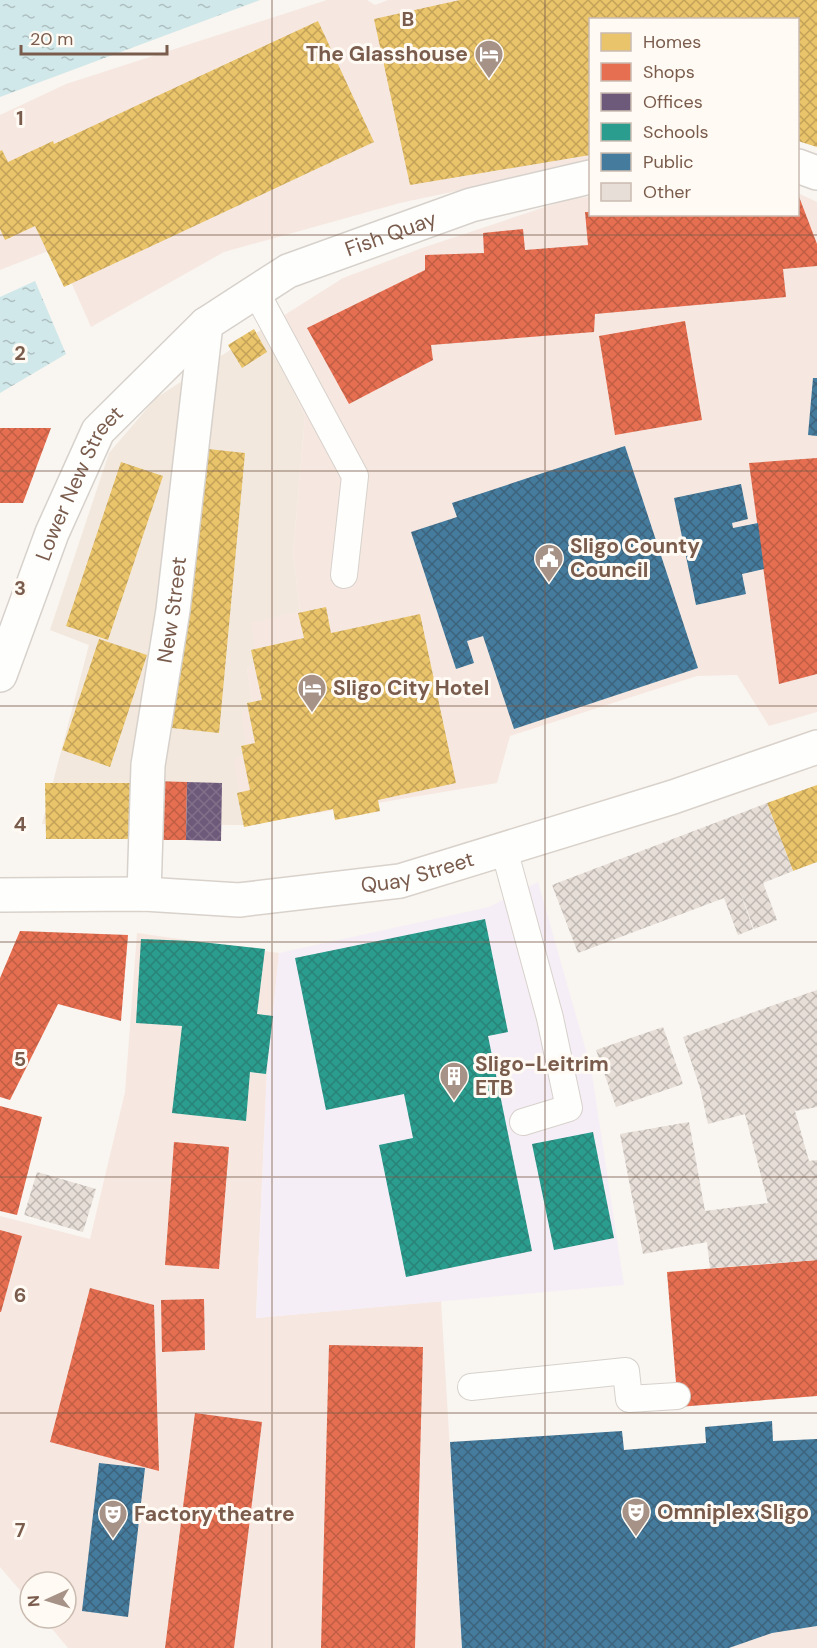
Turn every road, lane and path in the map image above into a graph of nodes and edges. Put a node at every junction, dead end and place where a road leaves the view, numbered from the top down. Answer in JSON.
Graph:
{"nodes":[{"id":1,"x":799,"y":166,"type":"edge"},
{"id":2,"x":817,"y":173,"type":"edge"},
{"id":3,"x":589,"y":177,"type":"edge"},
{"id":4,"x":256,"y":292,"type":"junction"},
{"id":5,"x":206,"y":324,"type":"junction"},
{"id":6,"x":344,"y":575,"type":"dead end"},
{"id":7,"x":12,"y":603,"type":"edge"},
{"id":8,"x":0,"y":675,"type":"edge"},
{"id":9,"x":817,"y":747,"type":"edge"},
{"id":10,"x":504,"y":849,"type":"junction"},
{"id":11,"x":144,"y":894,"type":"junction"},
{"id":12,"x":0,"y":895,"type":"edge"},
{"id":13,"x":523,"y":1122,"type":"dead end"},
{"id":14,"x":471,"y":1387,"type":"dead end"},
{"id":15,"x":677,"y":1396,"type":"dead end"}],
"edges":[{"from":1,"to":2,"type":"street"},
{"from":3,"to":4,"type":"street","name":"Fish Quay"},
{"from":4,"to":5,"type":"street","name":"Fish Quay"},
{"from":4,"to":6,"type":"lane"},
{"from":5,"to":7,"type":"street","name":"Lower New Street"},
{"from":5,"to":11,"type":"street","name":"New Street"},
{"from":7,"to":8,"type":"street","name":"Lower New Street"},
{"from":9,"to":10,"type":"street","name":"Quay Street"},
{"from":10,"to":11,"type":"street","name":"Quay Street"},
{"from":10,"to":13,"type":"lane"},
{"from":11,"to":12,"type":"street","name":"Quay Street"},
{"from":14,"to":15,"type":"lane"}]}
